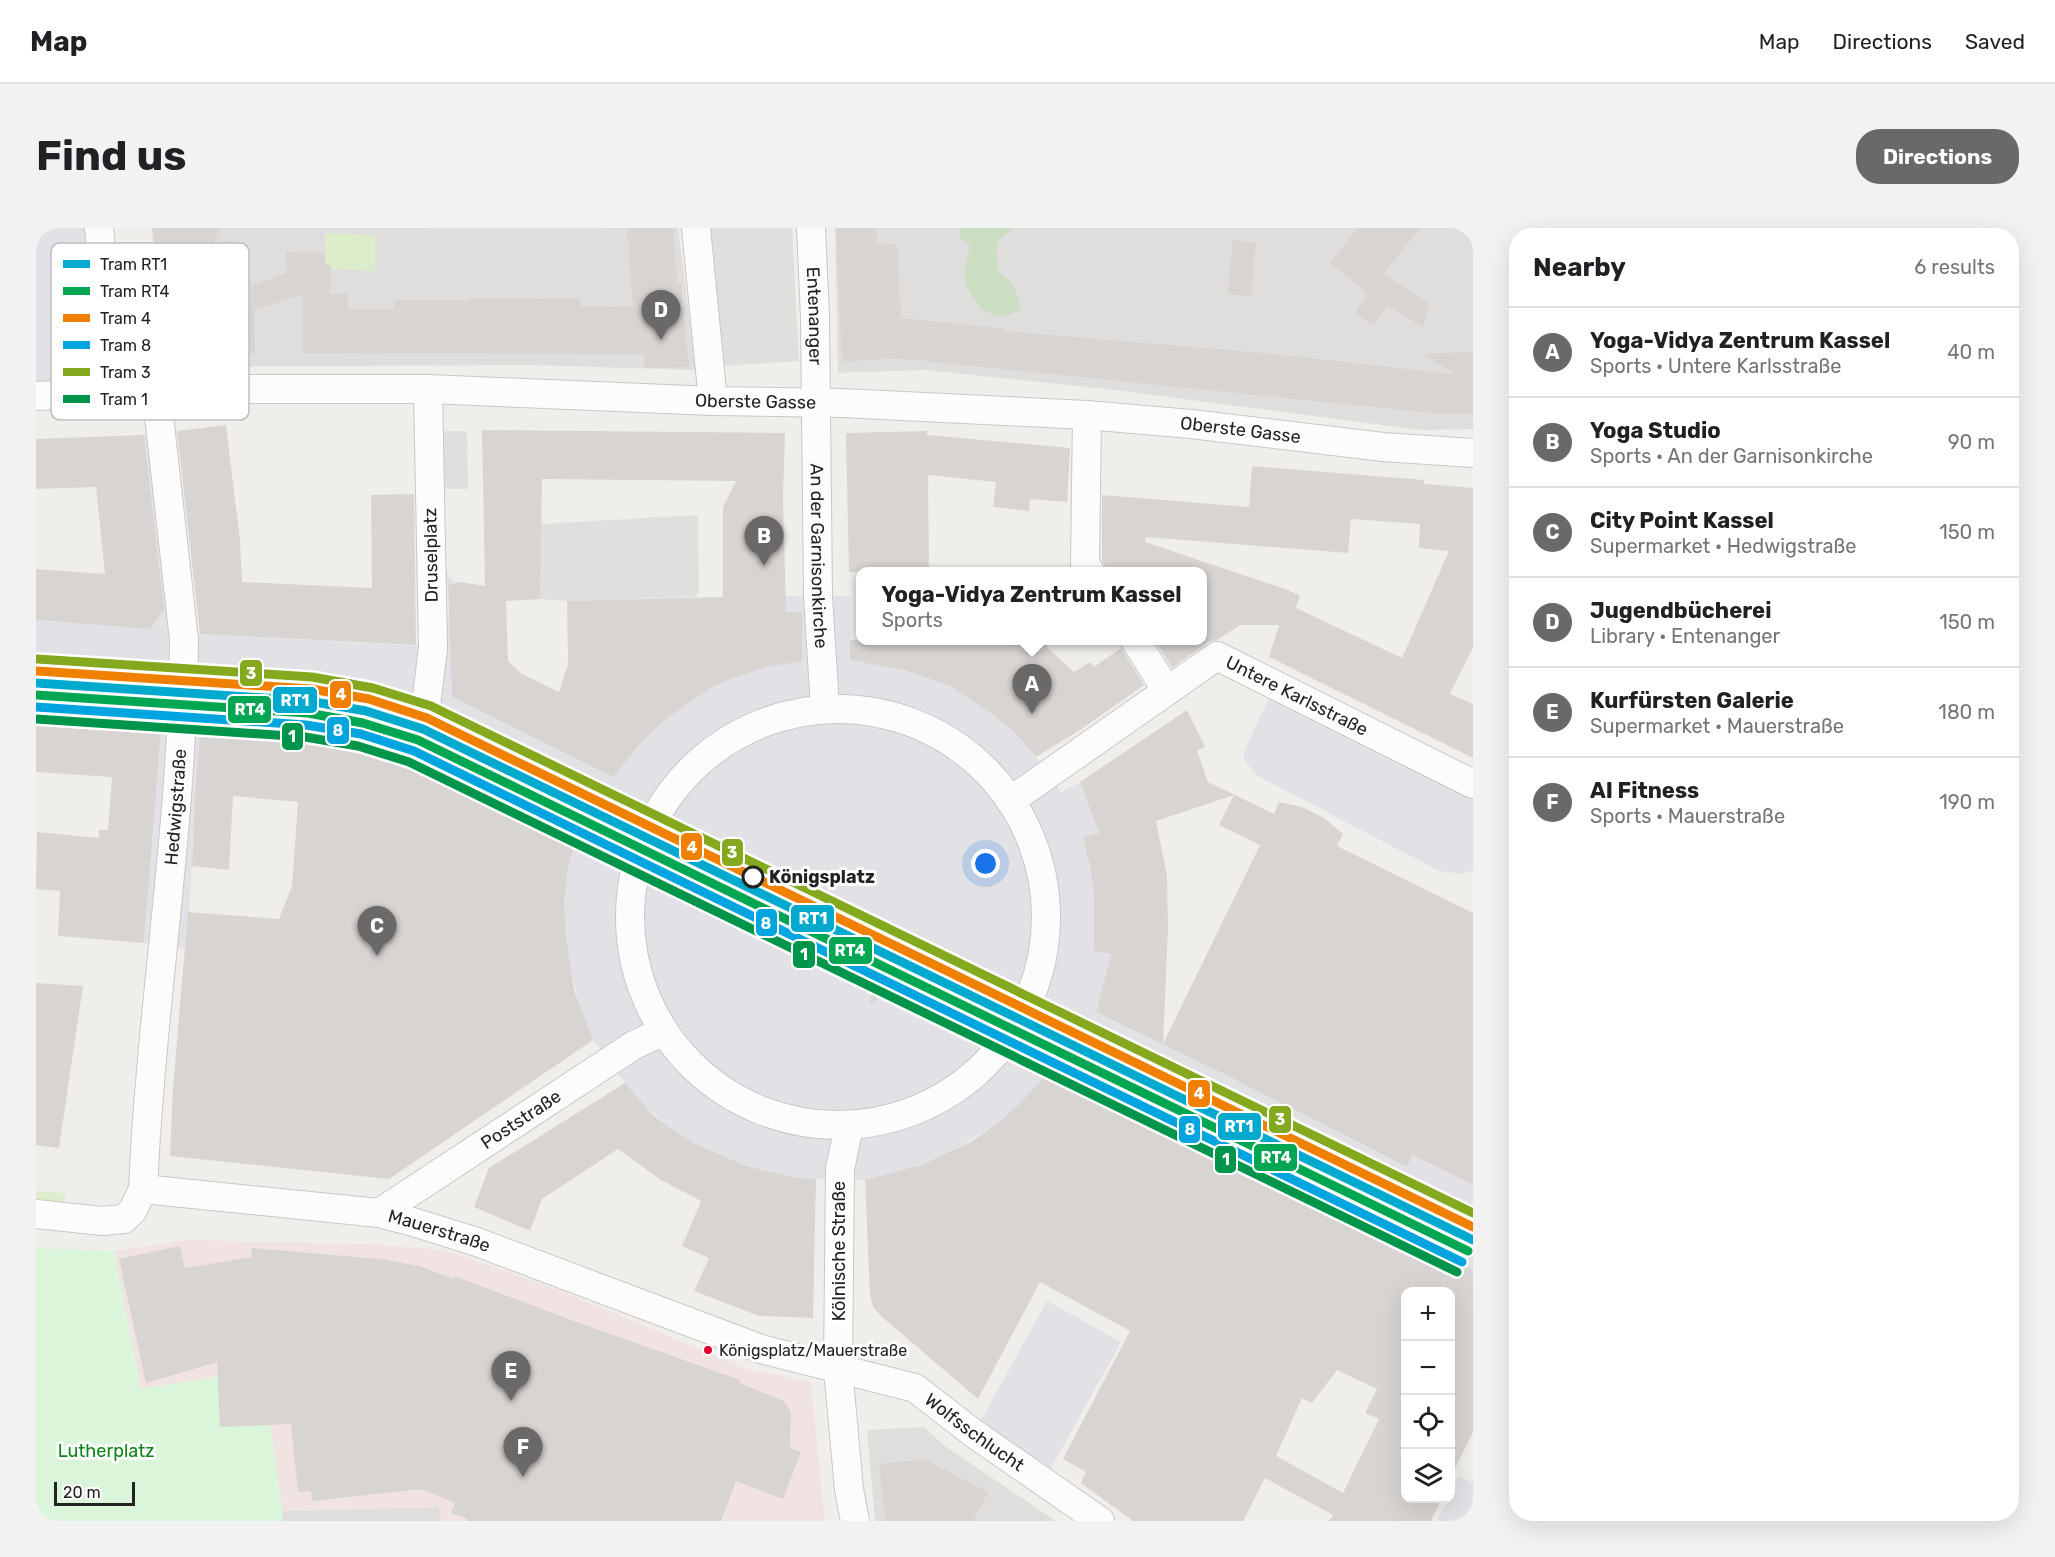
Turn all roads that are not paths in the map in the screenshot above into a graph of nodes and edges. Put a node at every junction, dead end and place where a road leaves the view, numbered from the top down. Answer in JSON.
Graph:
{"nodes":[{"id":1,"x":99,"y":228,"type":"edge"},
{"id":2,"x":696,"y":228,"type":"edge"},
{"id":3,"x":811,"y":228,"type":"edge"},
{"id":4,"x":101,"y":243,"type":"edge"},
{"id":5,"x":249,"y":389,"type":"edge"},
{"id":6,"x":428,"y":389,"type":"junction"},
{"id":7,"x":51,"y":395,"type":"edge"},
{"id":8,"x":36,"y":396,"type":"edge"},
{"id":9,"x":713,"y":402,"type":"junction"},
{"id":10,"x":815,"y":404,"type":"junction"},
{"id":11,"x":1087,"y":415,"type":"junction"},
{"id":12,"x":159,"y":420,"type":"edge"},
{"id":13,"x":1473,"y":453,"type":"edge"},
{"id":14,"x":1087,"y":567,"type":"edge"},
{"id":15,"x":1138,"y":645,"type":"edge"},
{"id":16,"x":36,"y":676,"type":"edge"},
{"id":17,"x":183,"y":684,"type":"junction"},
{"id":18,"x":1167,"y":691,"type":"junction"},
{"id":19,"x":825,"y":708,"type":"junction"},
{"id":20,"x":424,"y":722,"type":"junction"},
{"id":21,"x":1473,"y":784,"type":"edge"},
{"id":22,"x":1010,"y":801,"type":"junction"},
{"id":23,"x":648,"y":830,"type":"junction"},
{"id":24,"x":1025,"y":1012,"type":"junction"},
{"id":25,"x":664,"y":1031,"type":"junction"},
{"id":26,"x":849,"y":1126,"type":"junction"},
{"id":27,"x":143,"y":1189,"type":"junction"},
{"id":28,"x":379,"y":1213,"type":"junction"},
{"id":29,"x":36,"y":1214,"type":"edge"},
{"id":30,"x":1473,"y":1232,"type":"edge"},
{"id":31,"x":838,"y":1369,"type":"junction"},
{"id":32,"x":855,"y":1521,"type":"edge"},
{"id":33,"x":1100,"y":1521,"type":"edge"}],
"edges":[{"from":1,"to":4,"type":"street"},
{"from":2,"to":9,"type":"street"},
{"from":3,"to":10,"type":"street","name":"Entenanger"},
{"from":5,"to":6,"type":"street","name":"Oberste Gasse"},
{"from":6,"to":9,"type":"street","name":"Oberste Gasse"},
{"from":6,"to":20,"type":"street","name":"Druselplatz"},
{"from":7,"to":8,"type":"street","name":"Oberste Gasse"},
{"from":9,"to":10,"type":"street","name":"Oberste Gasse"},
{"from":10,"to":11,"type":"street","name":"Oberste Gasse"},
{"from":10,"to":19,"type":"street","name":"An der Garnisonkirche"},
{"from":11,"to":13,"type":"street","name":"Oberste Gasse"},
{"from":11,"to":14,"type":"street"},
{"from":12,"to":17,"type":"street","name":"Hedwigstraße"},
{"from":15,"to":18,"type":"street"},
{"from":16,"to":17,"type":"street"},
{"from":17,"to":20,"type":"street"},
{"from":17,"to":27,"type":"street","name":"Hedwigstraße"},
{"from":18,"to":21,"type":"street","name":"Untere Karlsstraße"},
{"from":18,"to":22,"type":"street","name":"Untere Karlsstraße"},
{"from":19,"to":22,"type":"street"},
{"from":19,"to":23,"type":"street"},
{"from":20,"to":23,"type":"street"},
{"from":22,"to":24,"type":"street"},
{"from":23,"to":24,"type":"street"},
{"from":23,"to":25,"type":"street"},
{"from":24,"to":26,"type":"street"},
{"from":24,"to":30,"type":"street"},
{"from":25,"to":26,"type":"street"},
{"from":25,"to":28,"type":"street","name":"Poststraße"},
{"from":26,"to":31,"type":"street","name":"Kölnische Straße"},
{"from":27,"to":28,"type":"street","name":"Mauerstraße"},
{"from":27,"to":29,"type":"street"},
{"from":28,"to":31,"type":"street","name":"Mauerstraße"},
{"from":31,"to":32,"type":"street","name":"Kölnische Straße"},
{"from":31,"to":33,"type":"street","name":"Wolfsschlucht"}]}
